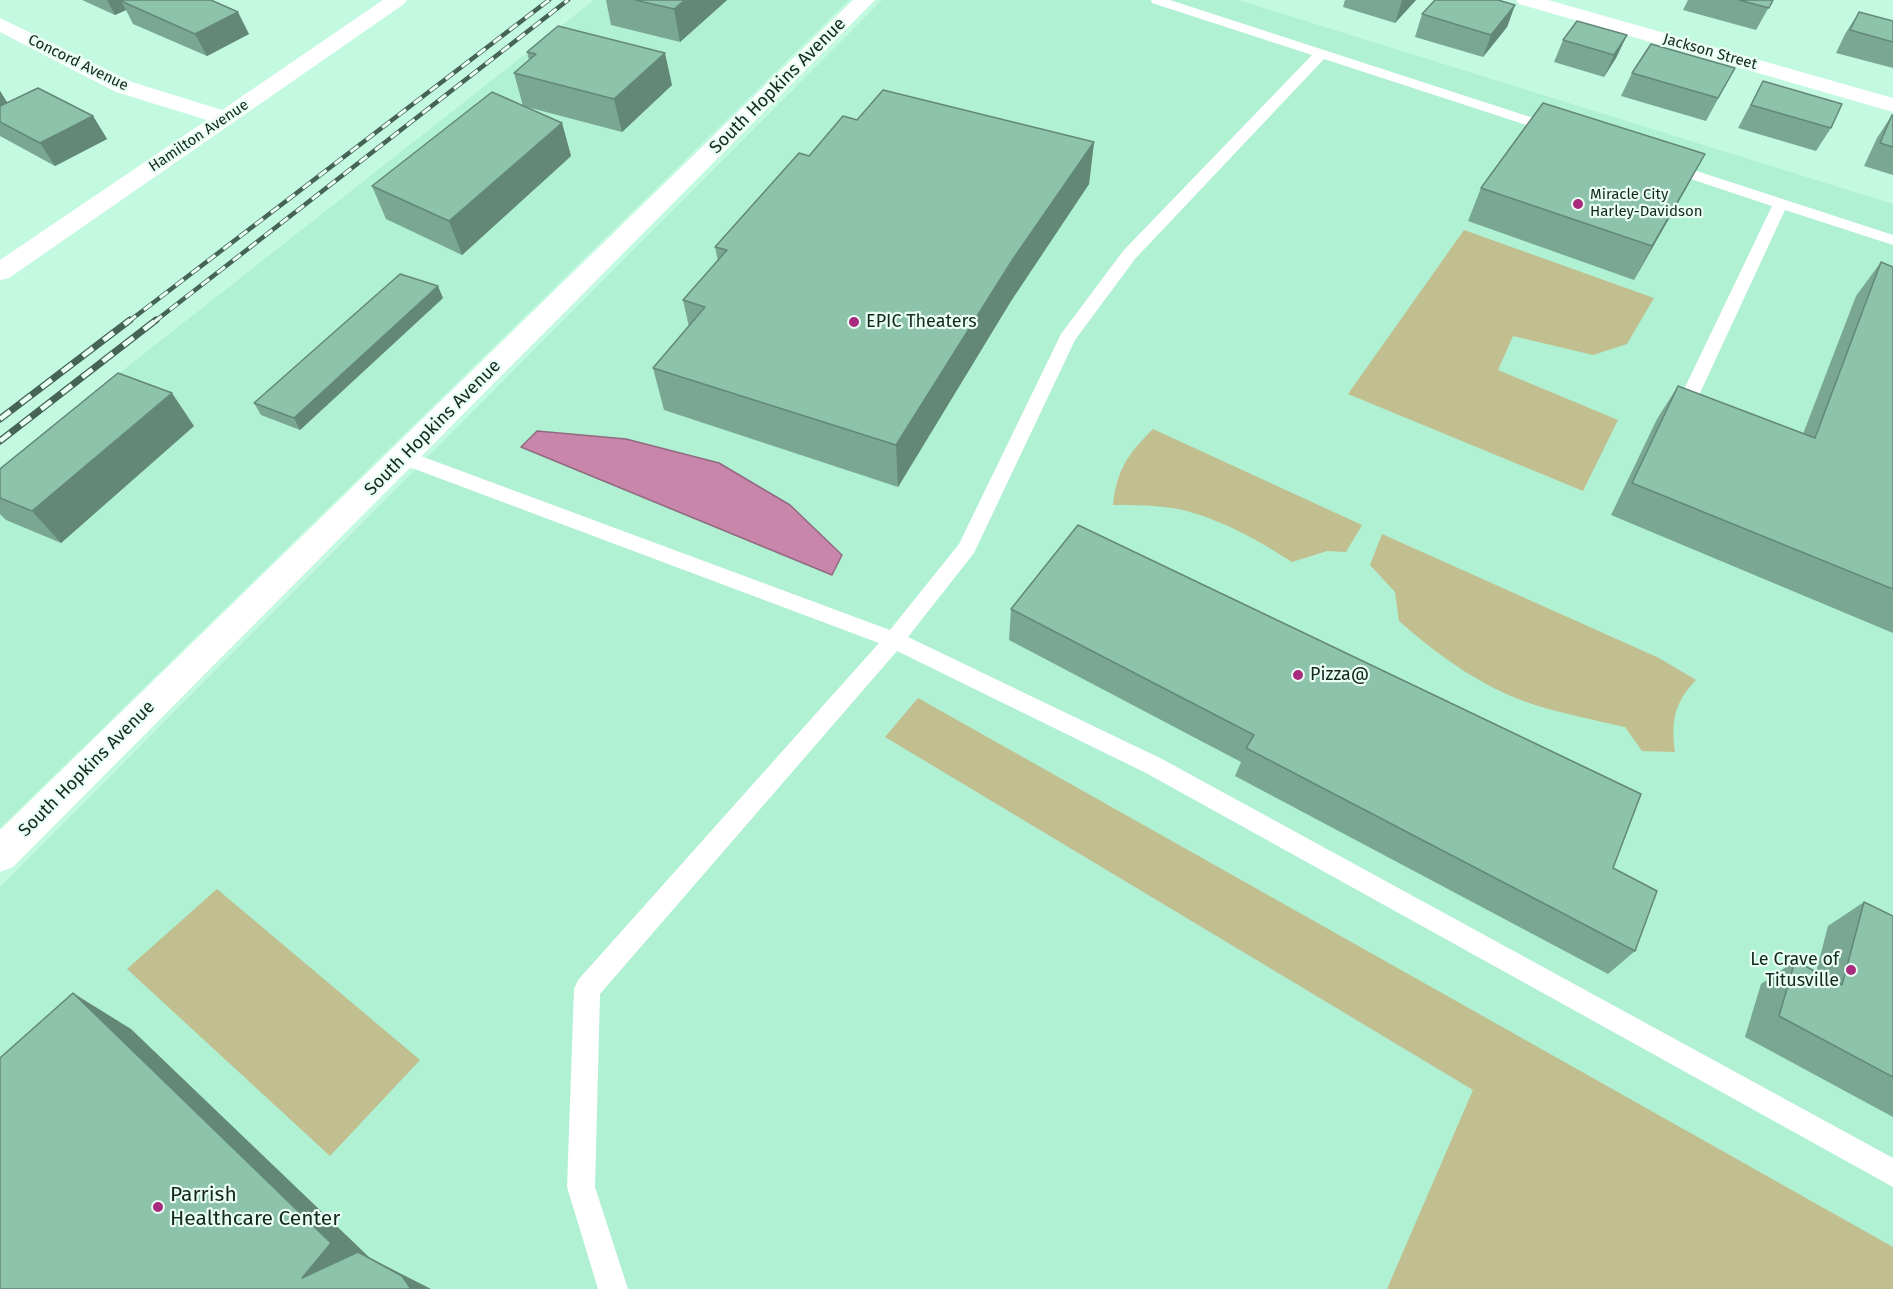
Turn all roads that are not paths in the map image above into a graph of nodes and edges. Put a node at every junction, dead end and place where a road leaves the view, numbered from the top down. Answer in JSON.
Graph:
{"nodes":[{"id":1,"x":397,"y":0,"type":"edge"},
{"id":2,"x":865,"y":0,"type":"edge"},
{"id":3,"x":1157,"y":0,"type":"edge"},
{"id":4,"x":1526,"y":0,"type":"edge"},
{"id":5,"x":0,"y":24,"type":"edge"},
{"id":6,"x":1322,"y":53,"type":"junction"},
{"id":7,"x":1893,"y":105,"type":"edge"},
{"id":8,"x":226,"y":118,"type":"junction"},
{"id":9,"x":1566,"y":133,"type":"edge"},
{"id":10,"x":1656,"y":163,"type":"edge"},
{"id":11,"x":1781,"y":203,"type":"junction"},
{"id":12,"x":1893,"y":240,"type":"edge"},
{"id":13,"x":0,"y":272,"type":"edge"},
{"id":14,"x":1685,"y":406,"type":"edge"},
{"id":15,"x":403,"y":457,"type":"junction"},
{"id":16,"x":894,"y":640,"type":"junction"},
{"id":17,"x":0,"y":855,"type":"edge"},
{"id":18,"x":1893,"y":1173,"type":"edge"},
{"id":19,"x":613,"y":1289,"type":"edge"}],
"edges":[{"from":1,"to":8,"type":"street","name":"Hamilton Avenue"},
{"from":2,"to":15,"type":"street","name":"South Hopkins Avenue"},
{"from":3,"to":6,"type":"lane"},
{"from":4,"to":7,"type":"street","name":"Jackson Street"},
{"from":5,"to":8,"type":"street","name":"Concord Avenue"},
{"from":6,"to":9,"type":"lane"},
{"from":6,"to":16,"type":"lane"},
{"from":8,"to":13,"type":"street","name":"Hamilton Avenue"},
{"from":10,"to":11,"type":"lane"},
{"from":11,"to":12,"type":"lane"},
{"from":11,"to":14,"type":"lane"},
{"from":15,"to":16,"type":"lane"},
{"from":15,"to":17,"type":"street","name":"South Hopkins Avenue"},
{"from":16,"to":18,"type":"lane"},
{"from":16,"to":19,"type":"lane"}]}
